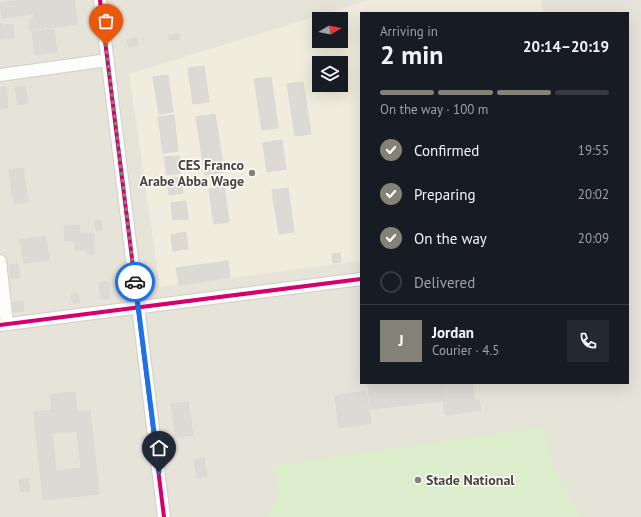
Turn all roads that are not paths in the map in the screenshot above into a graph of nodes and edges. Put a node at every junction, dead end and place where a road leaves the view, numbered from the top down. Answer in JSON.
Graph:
{"nodes":[{"id":1,"x":100,"y":0,"type":"edge"},
{"id":2,"x":108,"y":60,"type":"junction"},
{"id":3,"x":0,"y":75,"type":"edge"},
{"id":4,"x":0,"y":261,"type":"edge"},
{"id":5,"x":360,"y":279,"type":"edge"},
{"id":6,"x":138,"y":307,"type":"junction"},
{"id":7,"x":4,"y":324,"type":"edge"},
{"id":8,"x":164,"y":517,"type":"edge"}],
"edges":[{"from":1,"to":2,"type":"street"},
{"from":2,"to":3,"type":"street"},
{"from":2,"to":6,"type":"street"},
{"from":4,"to":7,"type":"street"},
{"from":5,"to":6,"type":"street"},
{"from":6,"to":7,"type":"street"},
{"from":6,"to":8,"type":"street"}]}
